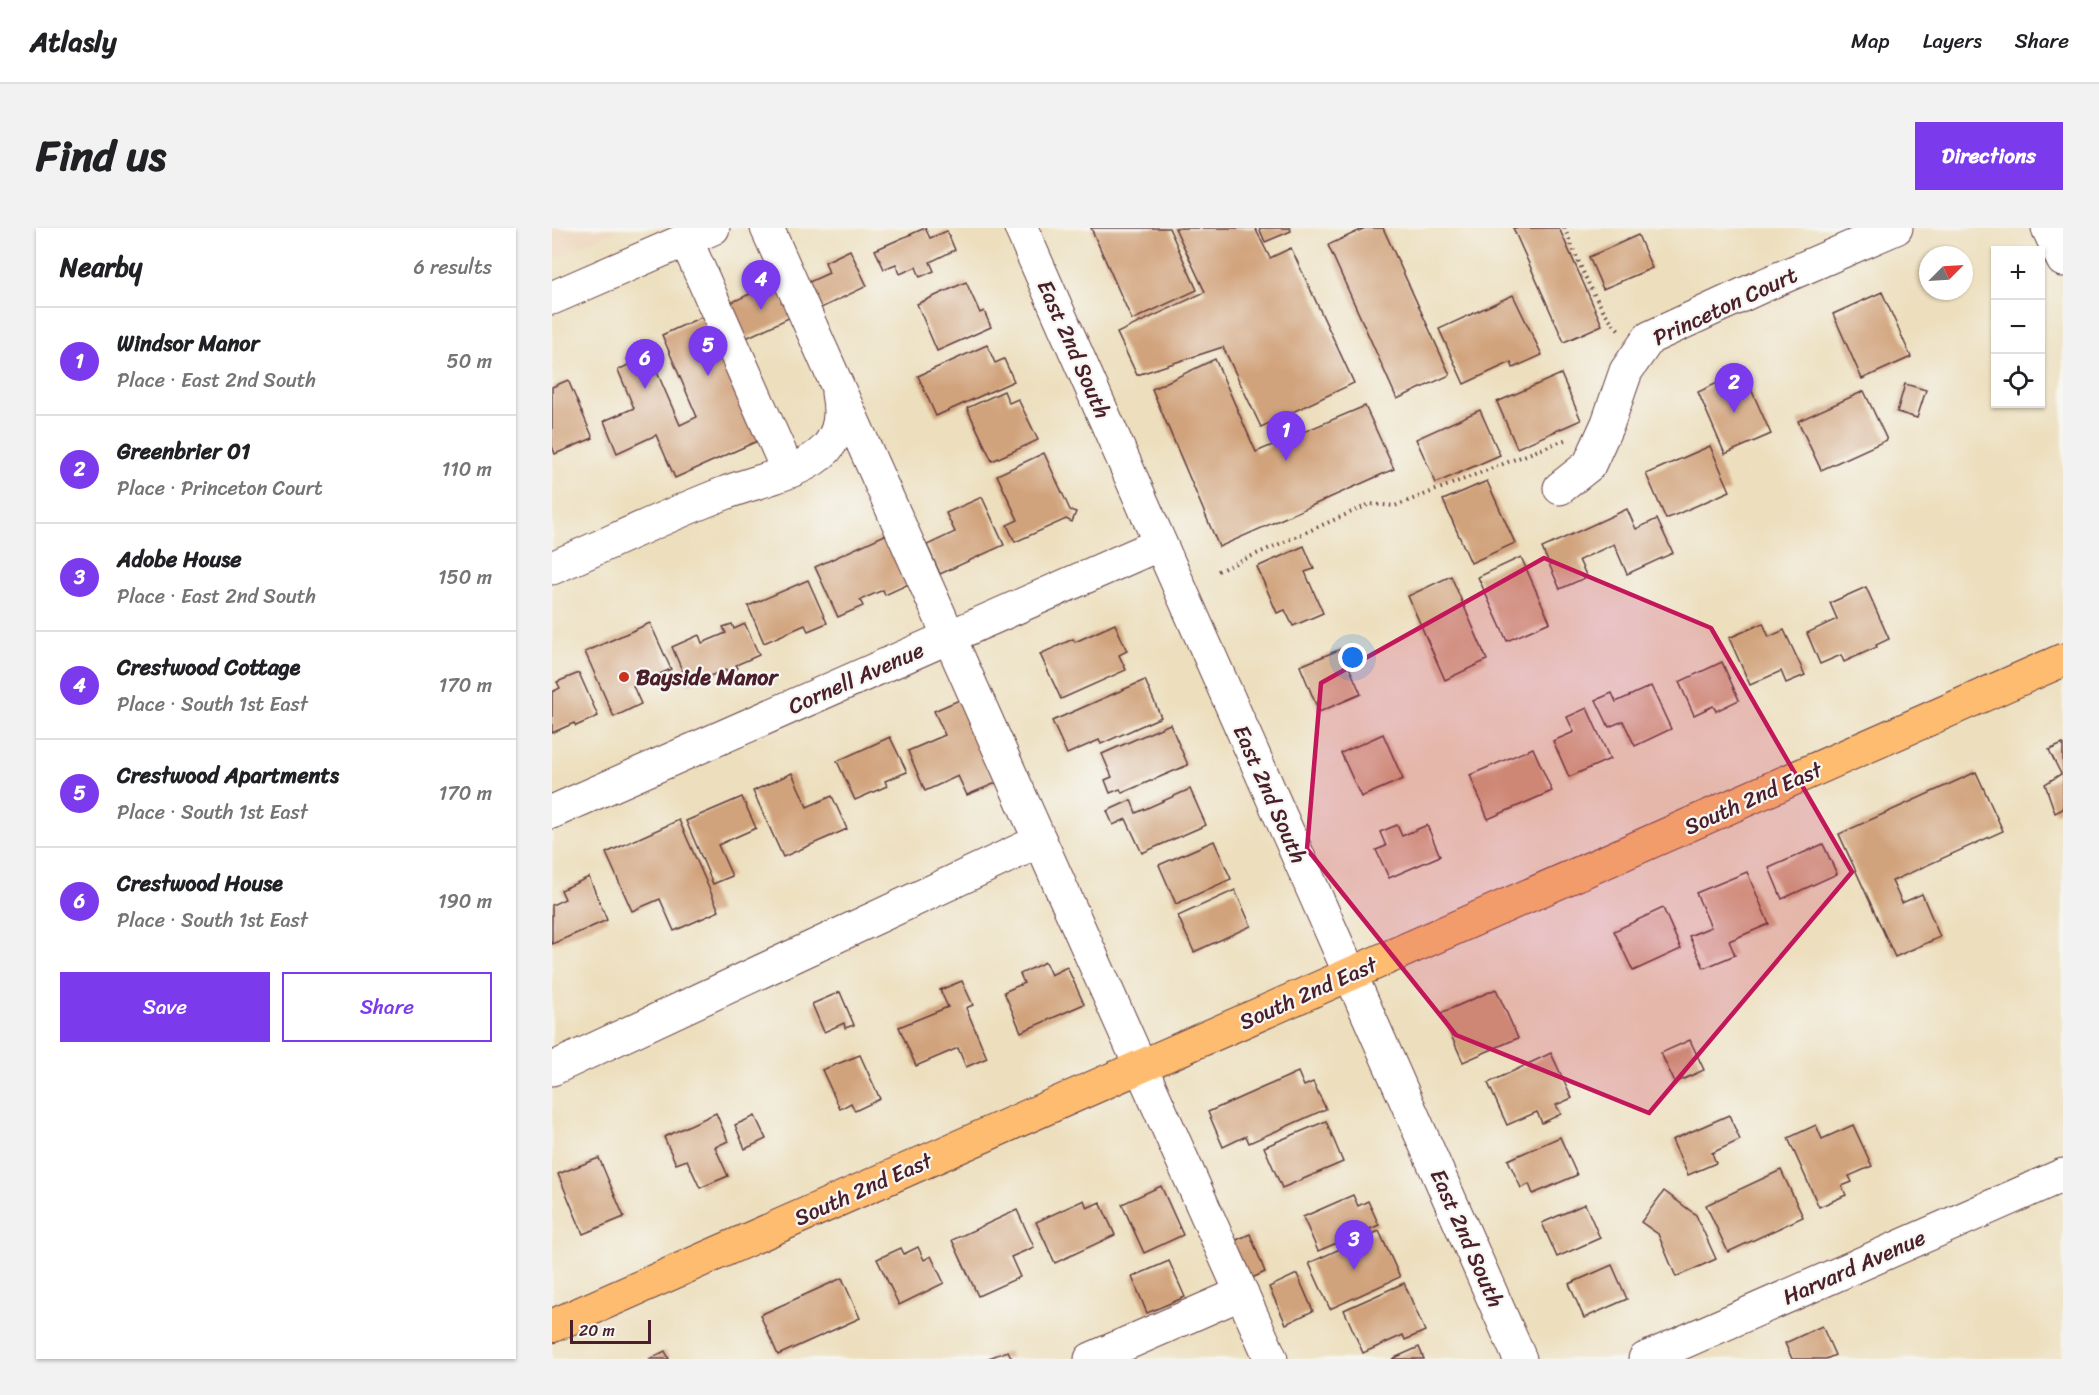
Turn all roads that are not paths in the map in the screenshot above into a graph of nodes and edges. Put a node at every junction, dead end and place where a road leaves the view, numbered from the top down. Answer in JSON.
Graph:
{"nodes":[{"id":1,"x":767,"y":228,"type":"edge"},
{"id":2,"x":1021,"y":228,"type":"edge"},
{"id":3,"x":1896,"y":228,"type":"edge"},
{"id":4,"x":2048,"y":228,"type":"edge"},
{"id":5,"x":699,"y":234,"type":"edge"},
{"id":6,"x":2063,"y":260,"type":"edge"},
{"id":7,"x":552,"y":298,"type":"edge"},
{"id":8,"x":837,"y":385,"type":"junction"},
{"id":9,"x":788,"y":471,"type":"junction"},
{"id":10,"x":1560,"y":488,"type":"dead end"},
{"id":11,"x":1160,"y":544,"type":"junction"},
{"id":12,"x":552,"y":568,"type":"edge"},
{"id":13,"x":949,"y":637,"type":"junction"},
{"id":14,"x":2063,"y":660,"type":"edge"},
{"id":15,"x":552,"y":812,"type":"edge"},
{"id":16,"x":1040,"y":841,"type":"junction"},
{"id":17,"x":1350,"y":974,"type":"junction"},
{"id":18,"x":1141,"y":1066,"type":"junction"},
{"id":19,"x":552,"y":1069,"type":"edge"},
{"id":20,"x":2063,"y":1175,"type":"edge"},
{"id":21,"x":1242,"y":1293,"type":"junction"},
{"id":22,"x":552,"y":1326,"type":"edge"},
{"id":23,"x":1091,"y":1359,"type":"edge"},
{"id":24,"x":1271,"y":1359,"type":"edge"},
{"id":25,"x":1520,"y":1359,"type":"edge"},
{"id":26,"x":1645,"y":1359,"type":"edge"}],
"edges":[{"from":1,"to":8,"type":"street"},
{"from":2,"to":11,"type":"street","name":"East 2nd South"},
{"from":3,"to":10,"type":"street","name":"Princeton Court"},
{"from":4,"to":6,"type":"street"},
{"from":5,"to":7,"type":"street"},
{"from":5,"to":9,"type":"street"},
{"from":8,"to":9,"type":"street"},
{"from":8,"to":13,"type":"street"},
{"from":9,"to":12,"type":"street"},
{"from":11,"to":13,"type":"street","name":"Cornell Avenue"},
{"from":11,"to":17,"type":"street","name":"East 2nd South"},
{"from":13,"to":15,"type":"street","name":"Cornell Avenue"},
{"from":13,"to":16,"type":"street"},
{"from":14,"to":17,"type":"main road","name":"South 2nd East"},
{"from":16,"to":18,"type":"street"},
{"from":16,"to":19,"type":"street"},
{"from":17,"to":18,"type":"main road","name":"South 2nd East"},
{"from":17,"to":25,"type":"street","name":"East 2nd South"},
{"from":18,"to":21,"type":"street"},
{"from":18,"to":22,"type":"main road","name":"South 2nd East"},
{"from":20,"to":26,"type":"street","name":"Harvard Avenue"},
{"from":21,"to":23,"type":"street"},
{"from":21,"to":24,"type":"street"}]}
